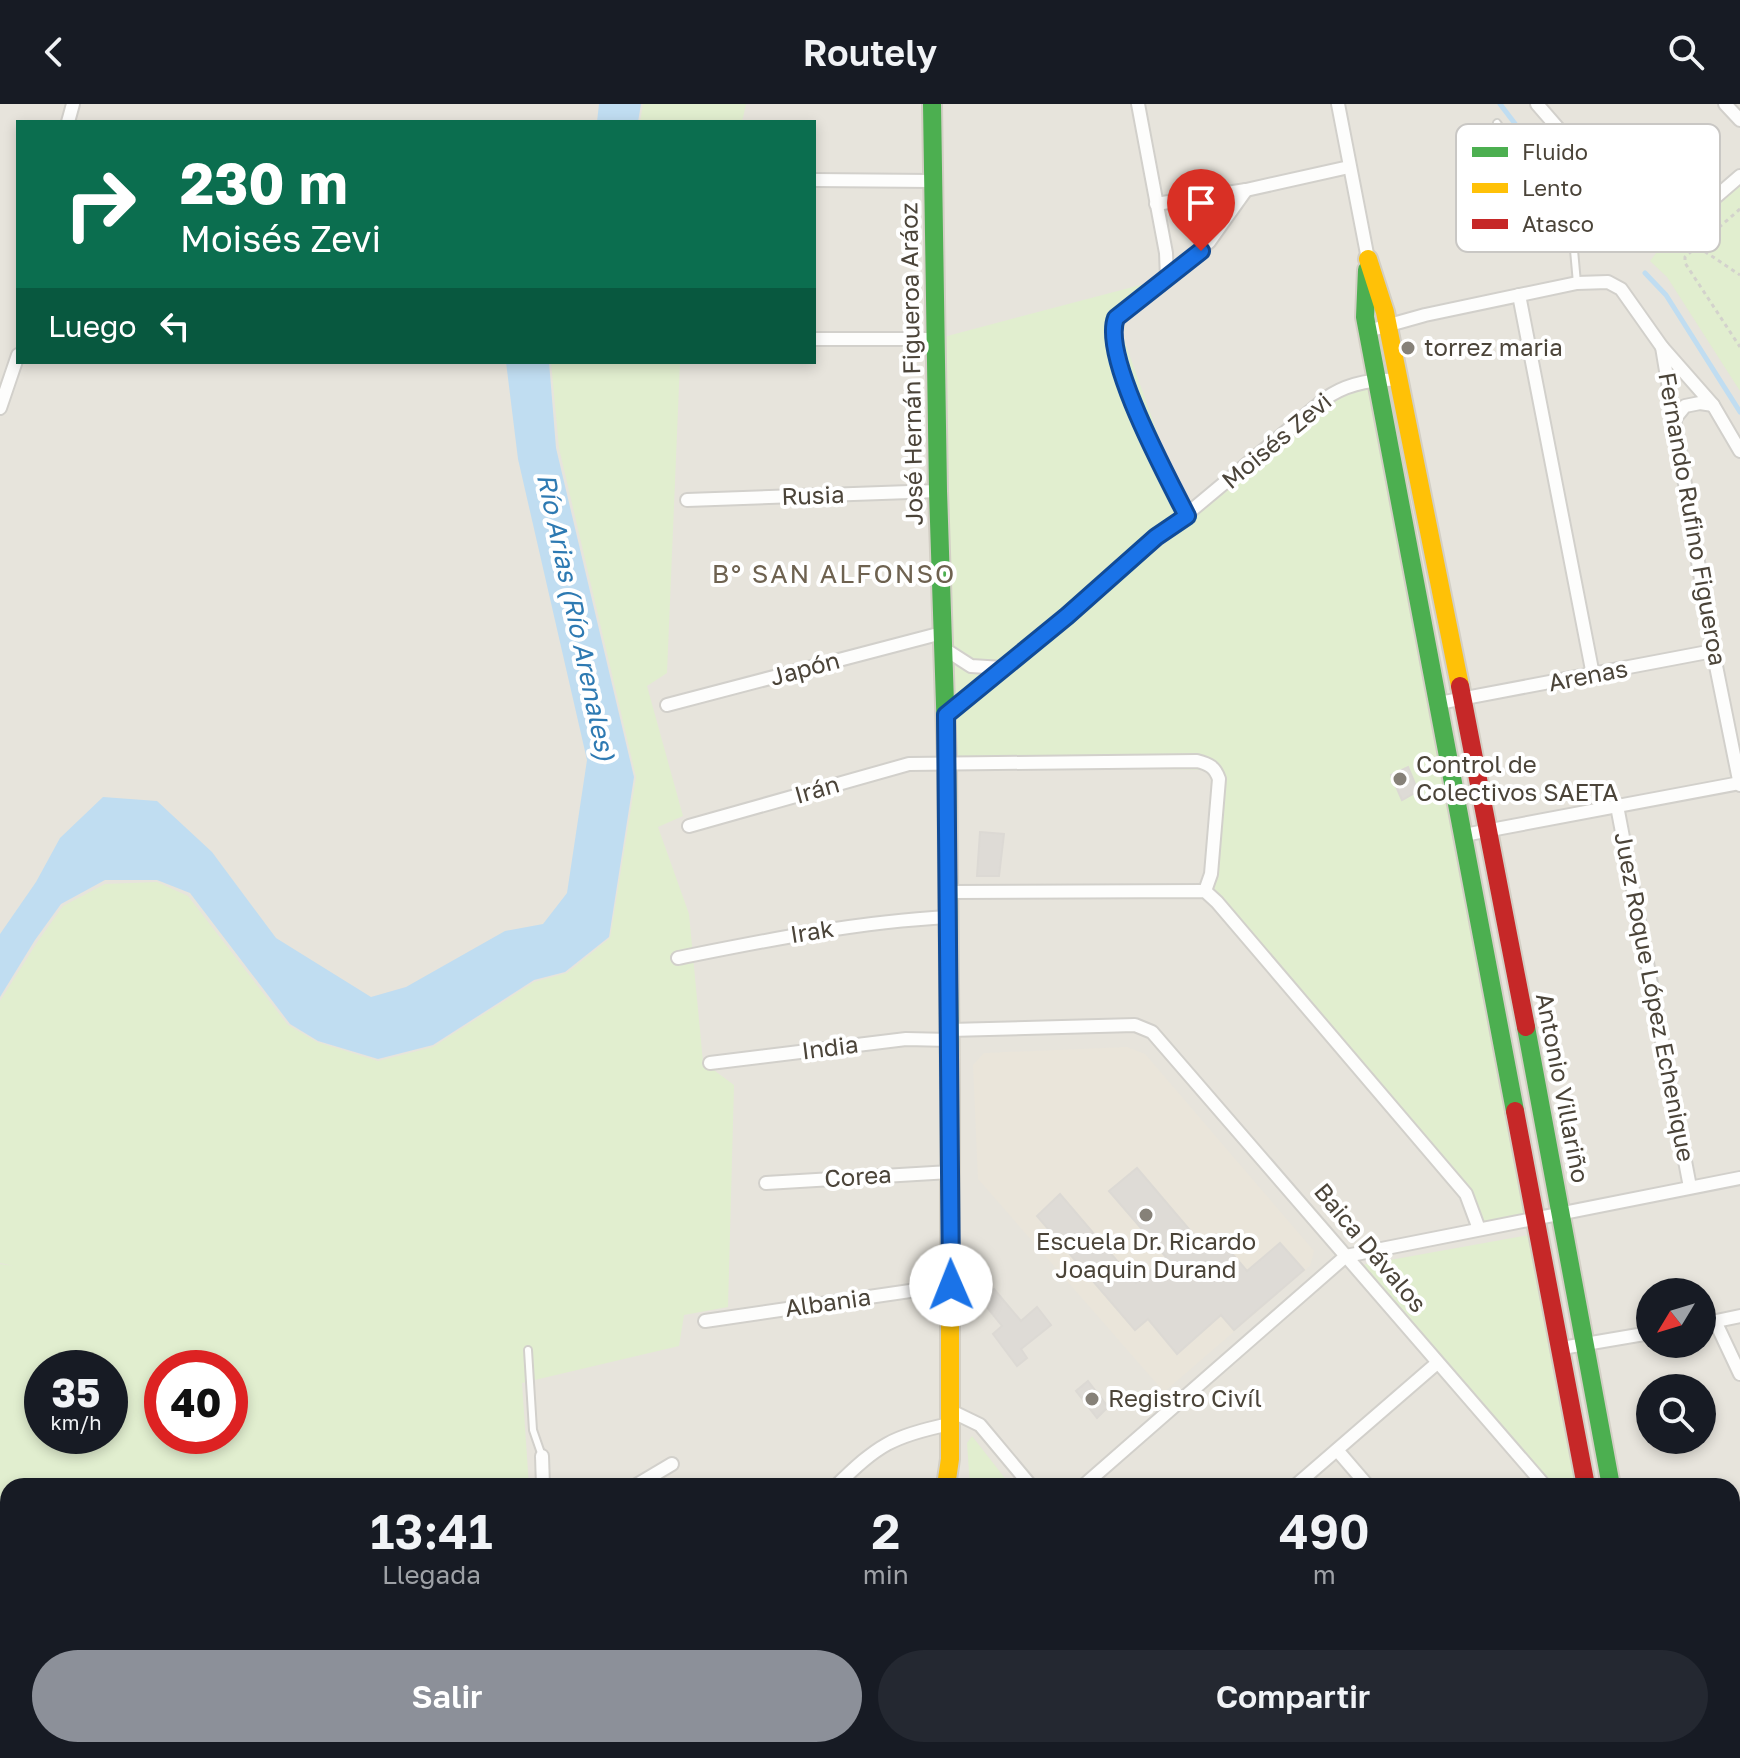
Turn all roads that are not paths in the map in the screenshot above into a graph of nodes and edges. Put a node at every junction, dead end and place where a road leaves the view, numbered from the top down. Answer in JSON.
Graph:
{"nodes":[{"id":1,"x":932,"y":104,"type":"edge"},
{"id":2,"x":1138,"y":104,"type":"edge"},
{"id":3,"x":1338,"y":104,"type":"edge"},
{"id":4,"x":1537,"y":104,"type":"edge"},
{"id":5,"x":1725,"y":104,"type":"edge"},
{"id":6,"x":1740,"y":120,"type":"edge"},
{"id":7,"x":1554,"y":124,"type":"edge"},
{"id":8,"x":1349,"y":167,"type":"junction"},
{"id":9,"x":1740,"y":176,"type":"edge"},
{"id":10,"x":816,"y":180,"type":"edge"},
{"id":11,"x":932,"y":181,"type":"junction"},
{"id":12,"x":1246,"y":190,"type":"junction"},
{"id":13,"x":1720,"y":193,"type":"edge"},
{"id":14,"x":1156,"y":204,"type":"junction"},
{"id":15,"x":1574,"y":252,"type":"edge"},
{"id":16,"x":1368,"y":259,"type":"junction"},
{"id":17,"x":1167,"y":278,"type":"junction"},
{"id":18,"x":1577,"y":283,"type":"junction"},
{"id":19,"x":1519,"y":295,"type":"junction"},
{"id":20,"x":1388,"y":323,"type":"junction"},
{"id":21,"x":1368,"y":331,"type":"junction"},
{"id":22,"x":816,"y":339,"type":"edge"},
{"id":23,"x":936,"y":339,"type":"junction"},
{"id":24,"x":1662,"y":347,"type":"junction"},
{"id":25,"x":16,"y":361,"type":"edge"},
{"id":26,"x":1377,"y":379,"type":"junction"},
{"id":27,"x":1399,"y":380,"type":"junction"},
{"id":28,"x":1713,"y":405,"type":"junction"},
{"id":29,"x":0,"y":408,"type":"edge"},
{"id":30,"x":1673,"y":421,"type":"junction"},
{"id":31,"x":1740,"y":451,"type":"edge"},
{"id":32,"x":938,"y":491,"type":"junction"},
{"id":33,"x":687,"y":500,"type":"dead end"},
{"id":34,"x":1187,"y":516,"type":"junction"},
{"id":35,"x":943,"y":641,"type":"junction"},
{"id":36,"x":1713,"y":651,"type":"junction"},
{"id":37,"x":1003,"y":668,"type":"junction"},
{"id":38,"x":1593,"y":675,"type":"junction"},
{"id":39,"x":1463,"y":700,"type":"junction"},
{"id":40,"x":1439,"y":703,"type":"junction"},
{"id":41,"x":667,"y":705,"type":"dead end"},
{"id":42,"x":946,"y":715,"type":"junction"},
{"id":43,"x":947,"y":765,"type":"junction"},
{"id":44,"x":1740,"y":784,"type":"edge"},
{"id":45,"x":1617,"y":806,"type":"junction"},
{"id":46,"x":689,"y":826,"type":"dead end"},
{"id":47,"x":1489,"y":830,"type":"junction"},
{"id":48,"x":1464,"y":835,"type":"junction"},
{"id":49,"x":1205,"y":891,"type":"junction"},
{"id":50,"x":948,"y":892,"type":"junction"},
{"id":51,"x":948,"y":917,"type":"junction"},
{"id":52,"x":678,"y":958,"type":"dead end"},
{"id":53,"x":950,"y":1035,"type":"junction"},
{"id":54,"x":1160,"y":1040,"type":"joint"},
{"id":55,"x":710,"y":1063,"type":"dead end"},
{"id":56,"x":950,"y":1172,"type":"junction"},
{"id":57,"x":1740,"y":1178,"type":"edge"},
{"id":58,"x":766,"y":1183,"type":"dead end"},
{"id":59,"x":1690,"y":1187,"type":"junction"},
{"id":60,"x":1561,"y":1213,"type":"junction"},
{"id":61,"x":1536,"y":1217,"type":"junction"},
{"id":62,"x":1479,"y":1229,"type":"junction"},
{"id":63,"x":1346,"y":1256,"type":"junction"},
{"id":64,"x":951,"y":1285,"type":"junction"},
{"id":65,"x":1740,"y":1316,"type":"edge"},
{"id":66,"x":1716,"y":1320,"type":"edge"},
{"id":67,"x":705,"y":1321,"type":"dead end"},
{"id":68,"x":1716,"y":1335,"type":"edge"},
{"id":69,"x":1636,"y":1336,"type":"edge"},
{"id":70,"x":1585,"y":1345,"type":"junction"},
{"id":71,"x":1562,"y":1348,"type":"junction"},
{"id":72,"x":528,"y":1350,"type":"dead end"},
{"id":73,"x":1436,"y":1364,"type":"junction"},
{"id":74,"x":1740,"y":1374,"type":"edge"},
{"id":75,"x":949,"y":1417,"type":"junction"},
{"id":76,"x":1337,"y":1450,"type":"junction"},
{"id":77,"x":542,"y":1456,"type":"joint"},
{"id":78,"x":672,"y":1464,"type":"dead end"},
{"id":79,"x":543,"y":1478,"type":"edge"},
{"id":80,"x":648,"y":1478,"type":"edge"},
{"id":81,"x":844,"y":1478,"type":"edge"},
{"id":82,"x":947,"y":1478,"type":"edge"},
{"id":83,"x":1024,"y":1478,"type":"edge"},
{"id":84,"x":1092,"y":1478,"type":"edge"},
{"id":85,"x":1304,"y":1478,"type":"edge"},
{"id":86,"x":1361,"y":1478,"type":"edge"},
{"id":87,"x":1538,"y":1478,"type":"edge"},
{"id":88,"x":1585,"y":1478,"type":"edge"},
{"id":89,"x":1610,"y":1478,"type":"edge"}],
"edges":[{"from":1,"to":11,"type":"street","name":"José Hernán Figueroa Aráoz"},
{"from":2,"to":14,"type":"street"},
{"from":3,"to":8,"type":"street"},
{"from":4,"to":7,"type":"street"},
{"from":5,"to":6,"type":"street"},
{"from":8,"to":12,"type":"street"},
{"from":8,"to":16,"type":"street"},
{"from":9,"to":13,"type":"street"},
{"from":10,"to":11,"type":"street"},
{"from":11,"to":23,"type":"street","name":"José Hernán Figueroa Aráoz"},
{"from":12,"to":14,"type":"street"},
{"from":12,"to":17,"type":"street"},
{"from":14,"to":17,"type":"street"},
{"from":15,"to":18,"type":"lane"},
{"from":16,"to":20,"type":"street","name":"Antonio Villariño"},
{"from":16,"to":21,"type":"street","name":"Antonio Villariño"},
{"from":17,"to":34,"type":"street"},
{"from":18,"to":19,"type":"street"},
{"from":18,"to":24,"type":"street"},
{"from":19,"to":20,"type":"street"},
{"from":19,"to":38,"type":"street"},
{"from":20,"to":21,"type":"street"},
{"from":20,"to":27,"type":"street","name":"Antonio Villariño"},
{"from":21,"to":26,"type":"street","name":"Antonio Villariño"},
{"from":22,"to":23,"type":"street"},
{"from":23,"to":32,"type":"street","name":"José Hernán Figueroa Aráoz"},
{"from":24,"to":28,"type":"street"},
{"from":24,"to":30,"type":"street","name":"Fernando Rufino Figueroa"},
{"from":25,"to":29,"type":"street"},
{"from":26,"to":27,"type":"street","name":"Moisés Zevi"},
{"from":26,"to":34,"type":"street","name":"Moisés Zevi"},
{"from":26,"to":40,"type":"street","name":"Antonio Villariño"},
{"from":27,"to":39,"type":"street","name":"Antonio Villariño"},
{"from":28,"to":30,"type":"street"},
{"from":28,"to":31,"type":"street"},
{"from":30,"to":36,"type":"street","name":"Fernando Rufino Figueroa"},
{"from":32,"to":33,"type":"street","name":"Rusia"},
{"from":32,"to":35,"type":"street","name":"José Hernán Figueroa Aráoz"},
{"from":34,"to":37,"type":"street","name":"Moisés Zevi"},
{"from":35,"to":37,"type":"street"},
{"from":35,"to":41,"type":"street","name":"Japón"},
{"from":35,"to":42,"type":"street","name":"José Hernán Figueroa Aráoz"},
{"from":36,"to":38,"type":"street","name":"Arenas"},
{"from":36,"to":44,"type":"street","name":"Fernando Rufino Figueroa"},
{"from":37,"to":42,"type":"street","name":"Moisés Zevi"},
{"from":38,"to":39,"type":"street","name":"Arenas"},
{"from":39,"to":40,"type":"street","name":"Arenas"},
{"from":39,"to":47,"type":"street","name":"Antonio Villariño"},
{"from":40,"to":48,"type":"street","name":"Antonio Villariño"},
{"from":42,"to":43,"type":"street","name":"José Hernán Figueroa Aráoz"},
{"from":43,"to":46,"type":"street","name":"Irán"},
{"from":43,"to":49,"type":"street","name":"Irán"},
{"from":43,"to":50,"type":"street","name":"José Hernán Figueroa Aráoz"},
{"from":44,"to":45,"type":"street"},
{"from":45,"to":47,"type":"street"},
{"from":45,"to":59,"type":"street","name":"Juez Roque López Echenique"},
{"from":47,"to":48,"type":"street"},
{"from":47,"to":60,"type":"street","name":"Antonio Villariño"},
{"from":48,"to":61,"type":"street","name":"Antonio Villariño"},
{"from":49,"to":50,"type":"street"},
{"from":49,"to":62,"type":"street"},
{"from":50,"to":51,"type":"street","name":"José Hernán Figueroa Aráoz"},
{"from":51,"to":52,"type":"street","name":"Irak"},
{"from":51,"to":53,"type":"street","name":"José Hernán Figueroa Aráoz"},
{"from":53,"to":54,"type":"street","name":"India"},
{"from":53,"to":55,"type":"street","name":"India"},
{"from":53,"to":56,"type":"street","name":"José Hernán Figueroa Aráoz"},
{"from":54,"to":63,"type":"street","name":"Baica Dávalos"},
{"from":56,"to":58,"type":"street","name":"Corea"},
{"from":56,"to":64,"type":"street","name":"José Hernán Figueroa Aráoz"},
{"from":57,"to":59,"type":"street"},
{"from":59,"to":60,"type":"street"},
{"from":60,"to":61,"type":"street"},
{"from":60,"to":70,"type":"street","name":"Antonio Villariño"},
{"from":61,"to":62,"type":"street"},
{"from":61,"to":71,"type":"street","name":"Antonio Villariño"},
{"from":62,"to":63,"type":"street"},
{"from":63,"to":73,"type":"street","name":"Baica Dávalos"},
{"from":63,"to":84,"type":"street"},
{"from":64,"to":67,"type":"street","name":"Albania"},
{"from":64,"to":75,"type":"street","name":"José Hernán Figueroa Aráoz"},
{"from":65,"to":66,"type":"street"},
{"from":68,"to":74,"type":"street"},
{"from":69,"to":70,"type":"street"},
{"from":70,"to":71,"type":"street"},
{"from":70,"to":89,"type":"street","name":"Antonio Villariño"},
{"from":71,"to":88,"type":"street","name":"Antonio Villariño"},
{"from":72,"to":77,"type":"lane"},
{"from":73,"to":76,"type":"street"},
{"from":73,"to":87,"type":"street","name":"Baica Dávalos"},
{"from":75,"to":81,"type":"street"},
{"from":75,"to":82,"type":"street","name":"José Hernán Figueroa Aráoz"},
{"from":75,"to":83,"type":"street"},
{"from":76,"to":85,"type":"street"},
{"from":76,"to":86,"type":"street"},
{"from":77,"to":79,"type":"street"},
{"from":78,"to":80,"type":"street"}]}
